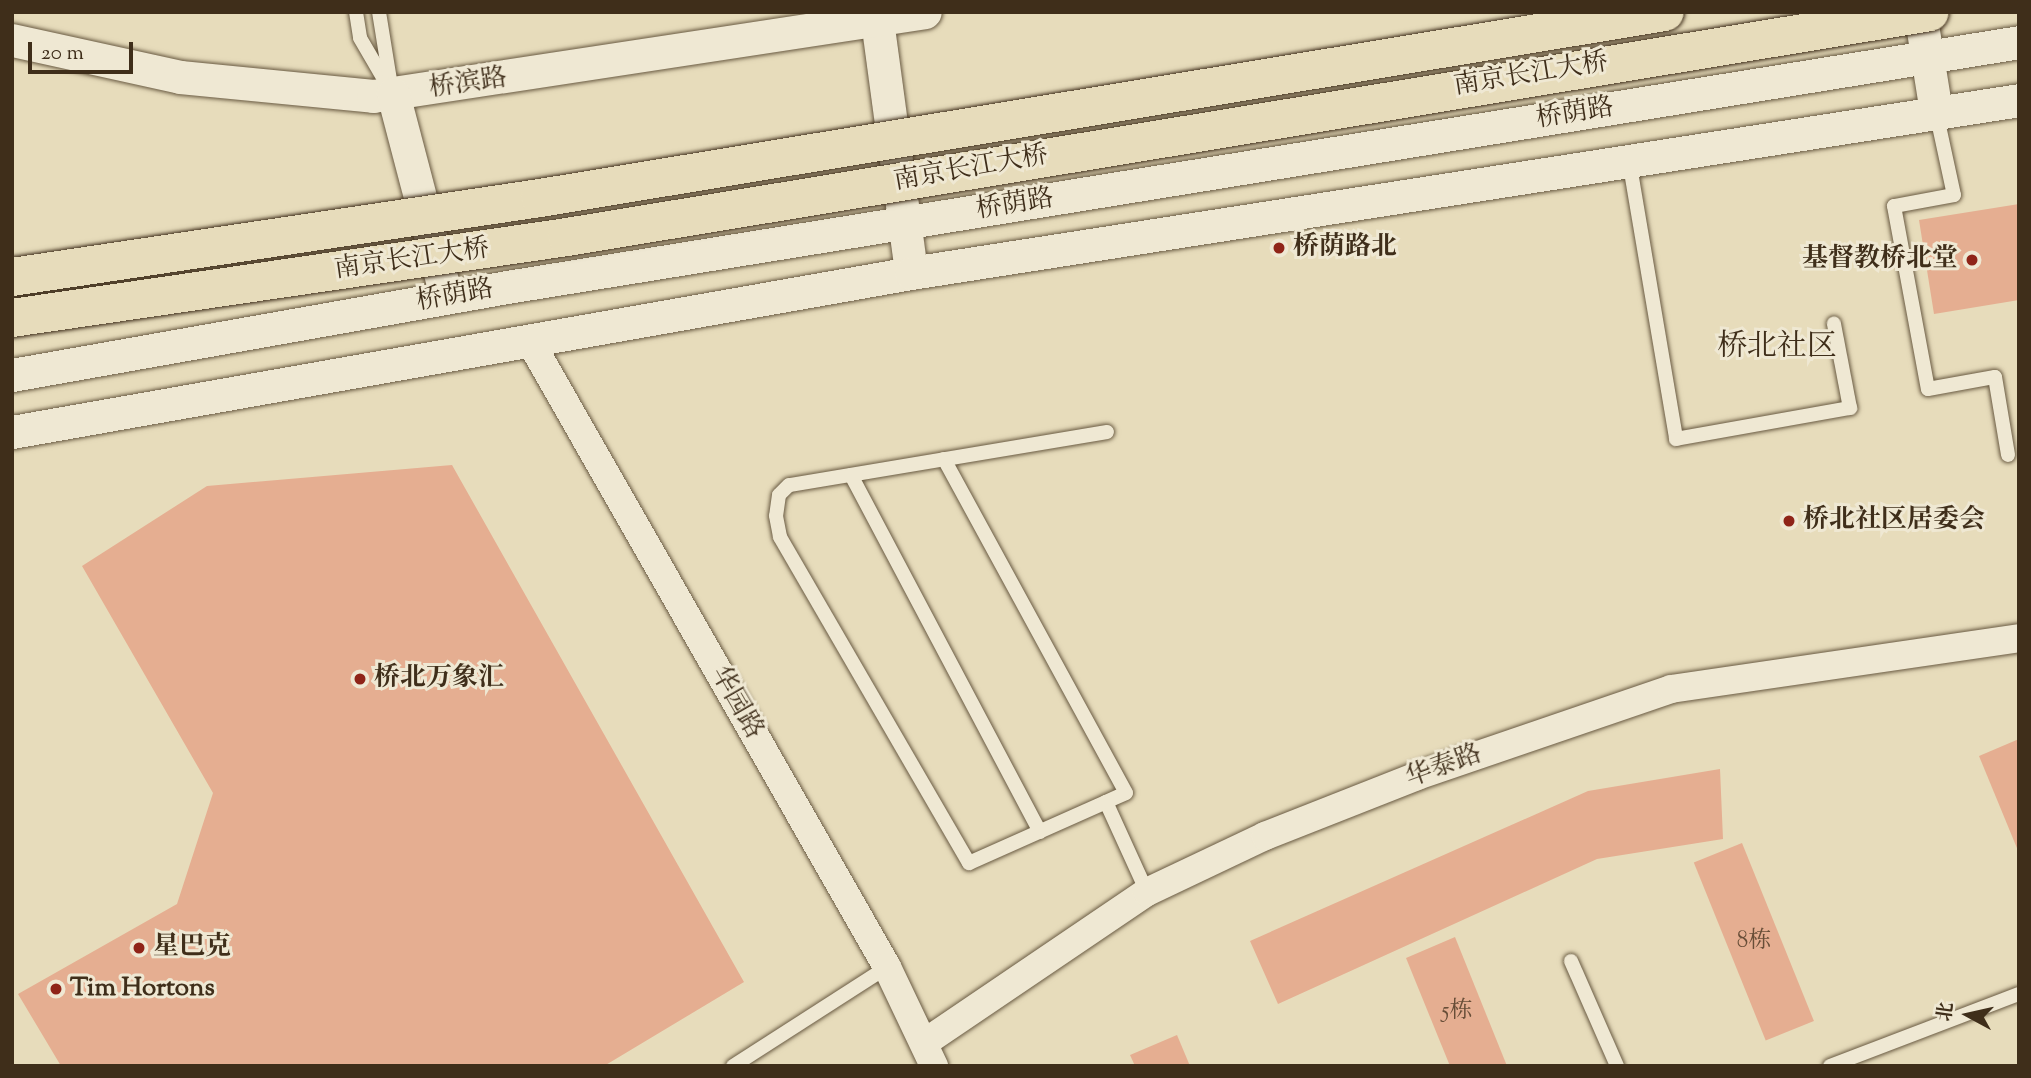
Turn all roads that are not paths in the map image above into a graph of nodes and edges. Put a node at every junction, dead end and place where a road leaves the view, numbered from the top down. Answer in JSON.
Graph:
{"nodes":[{"id":1,"x":356,"y":12,"type":"edge"},
{"id":2,"x":379,"y":12,"type":"edge"},
{"id":3,"x":925,"y":12,"type":"edge"},
{"id":4,"x":1665,"y":12,"type":"edge"},
{"id":5,"x":1920,"y":12,"type":"edge"},
{"id":6,"x":1930,"y":12,"type":"edge"},
{"id":7,"x":878,"y":15,"type":"edge"},
{"id":8,"x":12,"y":40,"type":"edge"},
{"id":9,"x":2019,"y":42,"type":"edge"},
{"id":10,"x":1927,"y":57,"type":"junction"},
{"id":11,"x":393,"y":94,"type":"junction"},
{"id":12,"x":2019,"y":100,"type":"edge"},
{"id":13,"x":1936,"y":112,"type":"junction"},
{"id":14,"x":1629,"y":160,"type":"junction"},
{"id":15,"x":904,"y":223,"type":"junction"},
{"id":16,"x":911,"y":273,"type":"junction"},
{"id":17,"x":12,"y":277,"type":"edge"},
{"id":18,"x":447,"y":298,"type":"junction"},
{"id":19,"x":12,"y":318,"type":"edge"},
{"id":20,"x":1834,"y":324,"type":"dead end"},
{"id":21,"x":531,"y":343,"type":"junction"},
{"id":22,"x":12,"y":375,"type":"edge"},
{"id":23,"x":12,"y":432,"type":"edge"},
{"id":24,"x":1107,"y":432,"type":"dead end"},
{"id":25,"x":2008,"y":455,"type":"dead end"},
{"id":26,"x":944,"y":459,"type":"junction"},
{"id":27,"x":851,"y":475,"type":"junction"},
{"id":28,"x":2019,"y":638,"type":"edge"},
{"id":29,"x":1106,"y":802,"type":"junction"},
{"id":30,"x":1040,"y":832,"type":"junction"},
{"id":31,"x":1147,"y":891,"type":"junction"},
{"id":32,"x":1571,"y":961,"type":"dead end"},
{"id":33,"x":887,"y":967,"type":"junction"},
{"id":34,"x":2019,"y":994,"type":"edge"},
{"id":35,"x":929,"y":1055,"type":"edge"},
{"id":36,"x":733,"y":1066,"type":"edge"},
{"id":37,"x":1617,"y":1066,"type":"edge"},
{"id":38,"x":1830,"y":1066,"type":"edge"}],
"edges":[{"from":1,"to":11,"type":"lane"},
{"from":2,"to":11,"type":"lane"},
{"from":3,"to":7,"type":"street","name":"桥滨路"},
{"from":4,"to":17,"type":"highway","name":"南京长江大桥","bridge":true},
{"from":5,"to":10,"type":"street"},
{"from":6,"to":19,"type":"highway","name":"南京长江大桥","bridge":true},
{"from":7,"to":11,"type":"street","name":"桥滨路"},
{"from":7,"to":15,"type":"street"},
{"from":8,"to":11,"type":"street","name":"桥滨路"},
{"from":9,"to":10,"type":"street","name":"桥荫路"},
{"from":10,"to":13,"type":"street"},
{"from":10,"to":15,"type":"street","name":"桥荫路"},
{"from":11,"to":18,"type":"street"},
{"from":12,"to":13,"type":"street","name":"桥荫路"},
{"from":13,"to":14,"type":"street","name":"桥荫路"},
{"from":13,"to":25,"type":"lane"},
{"from":14,"to":16,"type":"street","name":"桥荫路"},
{"from":14,"to":20,"type":"lane"},
{"from":15,"to":16,"type":"street"},
{"from":15,"to":18,"type":"street","name":"桥荫路"},
{"from":16,"to":21,"type":"street","name":"桥荫路"},
{"from":18,"to":22,"type":"street","name":"桥荫路"},
{"from":21,"to":23,"type":"street","name":"桥荫路"},
{"from":21,"to":33,"type":"street","name":"华园路"},
{"from":24,"to":26,"type":"lane"},
{"from":26,"to":27,"type":"lane"},
{"from":26,"to":29,"type":"lane"},
{"from":27,"to":30,"type":"lane"},
{"from":27,"to":30,"type":"lane"},
{"from":28,"to":31,"type":"street","name":"华泰路"},
{"from":29,"to":30,"type":"lane"},
{"from":29,"to":31,"type":"lane"},
{"from":31,"to":35,"type":"street","name":"华泰路"},
{"from":32,"to":37,"type":"lane"},
{"from":33,"to":35,"type":"street","name":"华园路"},
{"from":33,"to":36,"type":"lane"},
{"from":34,"to":38,"type":"lane"}]}
